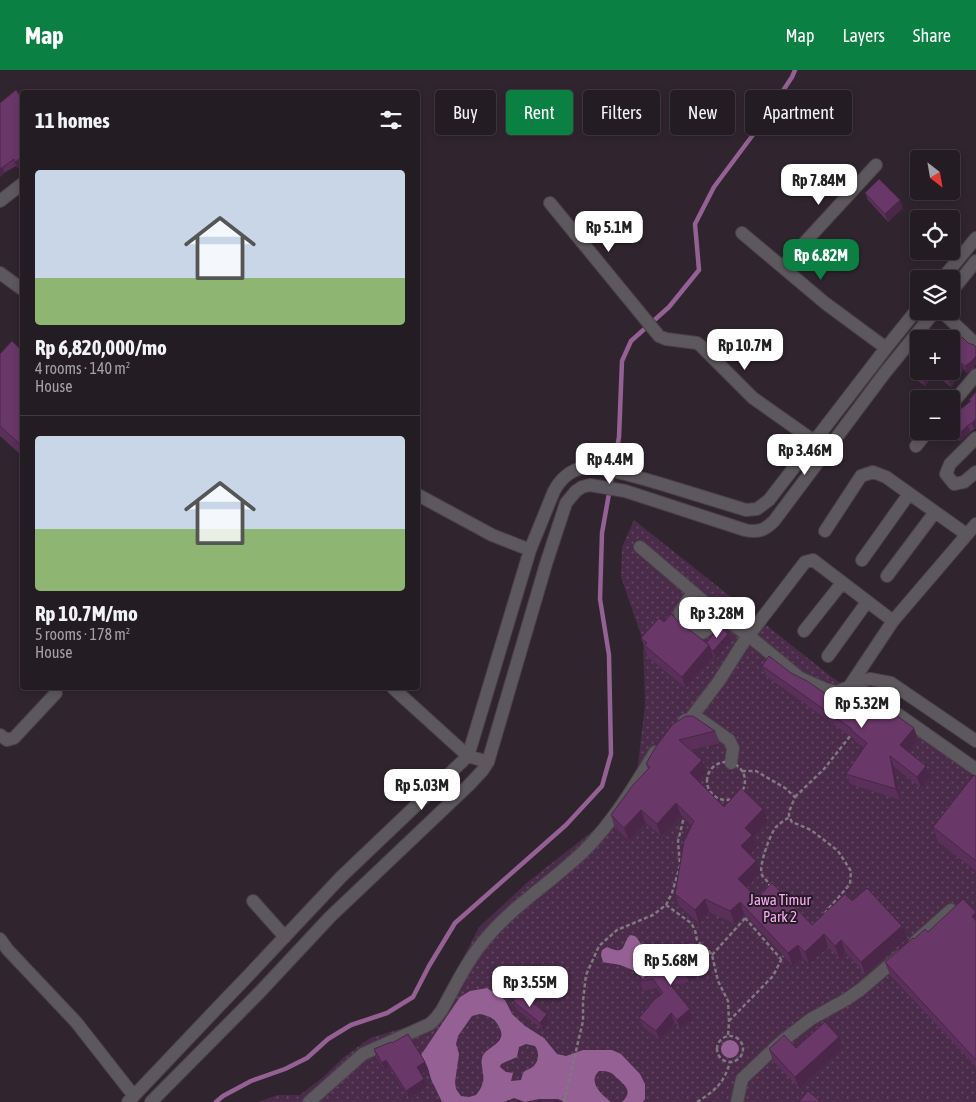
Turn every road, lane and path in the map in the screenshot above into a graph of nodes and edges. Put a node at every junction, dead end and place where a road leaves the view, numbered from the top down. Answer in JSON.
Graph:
{"nodes":[{"id":1,"x":876,"y":165,"type":"dead end"},
{"id":2,"x":20,"y":186,"type":"edge"},
{"id":3,"x":0,"y":201,"type":"edge"},
{"id":4,"x":550,"y":203,"type":"dead end"},
{"id":5,"x":742,"y":232,"type":"dead end"},
{"id":6,"x":974,"y":245,"type":"edge"},
{"id":7,"x":976,"y":261,"type":"edge"},
{"id":8,"x":783,"y":266,"type":"junction"},
{"id":9,"x":950,"y":270,"type":"edge"},
{"id":10,"x":0,"y":273,"type":"edge"},
{"id":11,"x":960,"y":281,"type":"edge"},
{"id":12,"x":20,"y":288,"type":"edge"},
{"id":13,"x":910,"y":319,"type":"edge"},
{"id":14,"x":928,"y":320,"type":"edge"},
{"id":15,"x":951,"y":320,"type":"edge"},
{"id":16,"x":976,"y":344,"type":"edge"},
{"id":17,"x":886,"y":348,"type":"junction"},
{"id":18,"x":976,"y":375,"type":"edge"},
{"id":19,"x":960,"y":394,"type":"edge"},
{"id":20,"x":976,"y":438,"type":"edge"},
{"id":21,"x":921,"y":440,"type":"edge"},
{"id":22,"x":814,"y":441,"type":"junction"},
{"id":23,"x":916,"y":446,"type":"dead end"},
{"id":24,"x":596,"y":468,"type":"junction"},
{"id":25,"x":976,"y":472,"type":"edge"},
{"id":26,"x":630,"y":475,"type":"junction"},
{"id":27,"x":591,"y":485,"type":"junction"},
{"id":28,"x":625,"y":492,"type":"junction"},
{"id":29,"x":909,"y":494,"type":"junction"},
{"id":30,"x":420,"y":496,"type":"edge"},
{"id":31,"x":935,"y":512,"type":"junction"},
{"id":32,"x":976,"y":524,"type":"edge"},
{"id":33,"x":825,"y":531,"type":"dead end"},
{"id":34,"x":966,"y":534,"type":"junction"},
{"id":35,"x":640,"y":547,"type":"dead end"},
{"id":36,"x":530,"y":550,"type":"junction"},
{"id":37,"x":862,"y":560,"type":"dead end"},
{"id":38,"x":887,"y":576,"type":"dead end"},
{"id":39,"x":842,"y":583,"type":"junction"},
{"id":40,"x":693,"y":592,"type":"junction"},
{"id":41,"x":867,"y":602,"type":"junction"},
{"id":42,"x":720,"y":616,"type":"junction"},
{"id":43,"x":893,"y":621,"type":"junction"},
{"id":44,"x":804,"y":631,"type":"dead end"},
{"id":45,"x":748,"y":637,"type":"junction"},
{"id":46,"x":828,"y":656,"type":"dead end"},
{"id":47,"x":849,"y":687,"type":"junction"},
{"id":48,"x":395,"y":690,"type":"edge"},
{"id":49,"x":56,"y":693,"type":"dead end"},
{"id":50,"x":692,"y":718,"type":"junction"},
{"id":51,"x":854,"y":731,"type":"edge"},
{"id":52,"x":0,"y":735,"type":"edge"},
{"id":53,"x":976,"y":741,"type":"edge"},
{"id":54,"x":468,"y":756,"type":"junction"},
{"id":55,"x":488,"y":762,"type":"junction"},
{"id":56,"x":731,"y":763,"type":"junction"},
{"id":57,"x":976,"y":769,"type":"edge"},
{"id":58,"x":742,"y":771,"type":"junction"},
{"id":59,"x":795,"y":797,"type":"junction"},
{"id":60,"x":687,"y":815,"type":"edge"},
{"id":61,"x":789,"y":817,"type":"junction"},
{"id":62,"x":770,"y":890,"type":"edge"},
{"id":63,"x":252,"y":901,"type":"dead end"},
{"id":64,"x":666,"y":905,"type":"junction"},
{"id":65,"x":951,"y":910,"type":"edge"},
{"id":66,"x":751,"y":911,"type":"edge"},
{"id":67,"x":821,"y":917,"type":"edge"},
{"id":68,"x":745,"y":918,"type":"junction"},
{"id":69,"x":285,"y":937,"type":"junction"},
{"id":70,"x":0,"y":939,"type":"edge"},
{"id":71,"x":712,"y":955,"type":"junction"},
{"id":72,"x":246,"y":978,"type":"junction"},
{"id":73,"x":259,"y":994,"type":"junction"},
{"id":74,"x":221,"y":1004,"type":"junction"},
{"id":75,"x":234,"y":1018,"type":"junction"},
{"id":76,"x":729,"y":1021,"type":"junction"},
{"id":77,"x":728,"y":1036,"type":"junction"},
{"id":78,"x":730,"y":1062,"type":"junction"},
{"id":79,"x":131,"y":1099,"type":"edge"},
{"id":80,"x":151,"y":1102,"type":"edge"},
{"id":81,"x":309,"y":1102,"type":"edge"},
{"id":82,"x":564,"y":1102,"type":"edge"},
{"id":83,"x":697,"y":1102,"type":"edge"},
{"id":84,"x":737,"y":1102,"type":"edge"}],
"edges":[{"from":1,"to":8,"type":"street"},
{"from":2,"to":3,"type":"street"},
{"from":4,"to":22,"type":"street"},
{"from":5,"to":8,"type":"street"},
{"from":6,"to":9,"type":"street"},
{"from":7,"to":11,"type":"street"},
{"from":8,"to":17,"type":"street"},
{"from":10,"to":12,"type":"street"},
{"from":13,"to":17,"type":"street"},
{"from":14,"to":28,"type":"street"},
{"from":15,"to":16,"type":"street"},
{"from":17,"to":22,"type":"street"},
{"from":18,"to":19,"type":"street"},
{"from":20,"to":25,"type":"street"},
{"from":21,"to":23,"type":"street"},
{"from":22,"to":26,"type":"street"},
{"from":24,"to":26,"type":"street"},
{"from":24,"to":27,"type":"street"},
{"from":24,"to":36,"type":"street"},
{"from":26,"to":28,"type":"street"},
{"from":27,"to":28,"type":"street"},
{"from":27,"to":55,"type":"street"},
{"from":29,"to":31,"type":"street"},
{"from":29,"to":33,"type":"street"},
{"from":29,"to":37,"type":"street"},
{"from":30,"to":36,"type":"street"},
{"from":31,"to":34,"type":"street"},
{"from":31,"to":38,"type":"street"},
{"from":32,"to":34,"type":"street"},
{"from":34,"to":43,"type":"street"},
{"from":35,"to":40,"type":"street"},
{"from":36,"to":54,"type":"street"},
{"from":39,"to":41,"type":"street"},
{"from":39,"to":44,"type":"street"},
{"from":39,"to":45,"type":"street"},
{"from":40,"to":42,"type":"street"},
{"from":40,"to":42,"type":"street"},
{"from":41,"to":43,"type":"street"},
{"from":41,"to":46,"type":"street"},
{"from":42,"to":45,"type":"street"},
{"from":43,"to":47,"type":"street"},
{"from":45,"to":47,"type":"street"},
{"from":45,"to":50,"type":"street"},
{"from":47,"to":53,"type":"street"},
{"from":47,"to":57,"type":"street"},
{"from":48,"to":54,"type":"street"},
{"from":49,"to":52,"type":"street"},
{"from":50,"to":56,"type":"street"},
{"from":50,"to":81,"type":"street"},
{"from":51,"to":59,"type":"path"},
{"from":54,"to":55,"type":"street"},
{"from":54,"to":69,"type":"street"},
{"from":55,"to":73,"type":"street"},
{"from":56,"to":58,"type":"path"},
{"from":56,"to":58,"type":"path"},
{"from":58,"to":59,"type":"path"},
{"from":59,"to":61,"type":"path"},
{"from":60,"to":64,"type":"path"},
{"from":61,"to":62,"type":"path"},
{"from":61,"to":67,"type":"path"},
{"from":63,"to":69,"type":"street"},
{"from":64,"to":71,"type":"path"},
{"from":64,"to":82,"type":"path"},
{"from":65,"to":84,"type":"street"},
{"from":66,"to":68,"type":"path"},
{"from":68,"to":71,"type":"path"},
{"from":68,"to":76,"type":"path"},
{"from":69,"to":72,"type":"street"},
{"from":70,"to":79,"type":"street"},
{"from":71,"to":76,"type":"path"},
{"from":72,"to":73,"type":"street"},
{"from":72,"to":74,"type":"street"},
{"from":73,"to":75,"type":"street"},
{"from":74,"to":75,"type":"street"},
{"from":74,"to":79,"type":"street"},
{"from":75,"to":80,"type":"street"},
{"from":76,"to":77,"type":"path"},
{"from":77,"to":78,"type":"path"},
{"from":77,"to":78,"type":"path"},
{"from":78,"to":83,"type":"path"}]}
